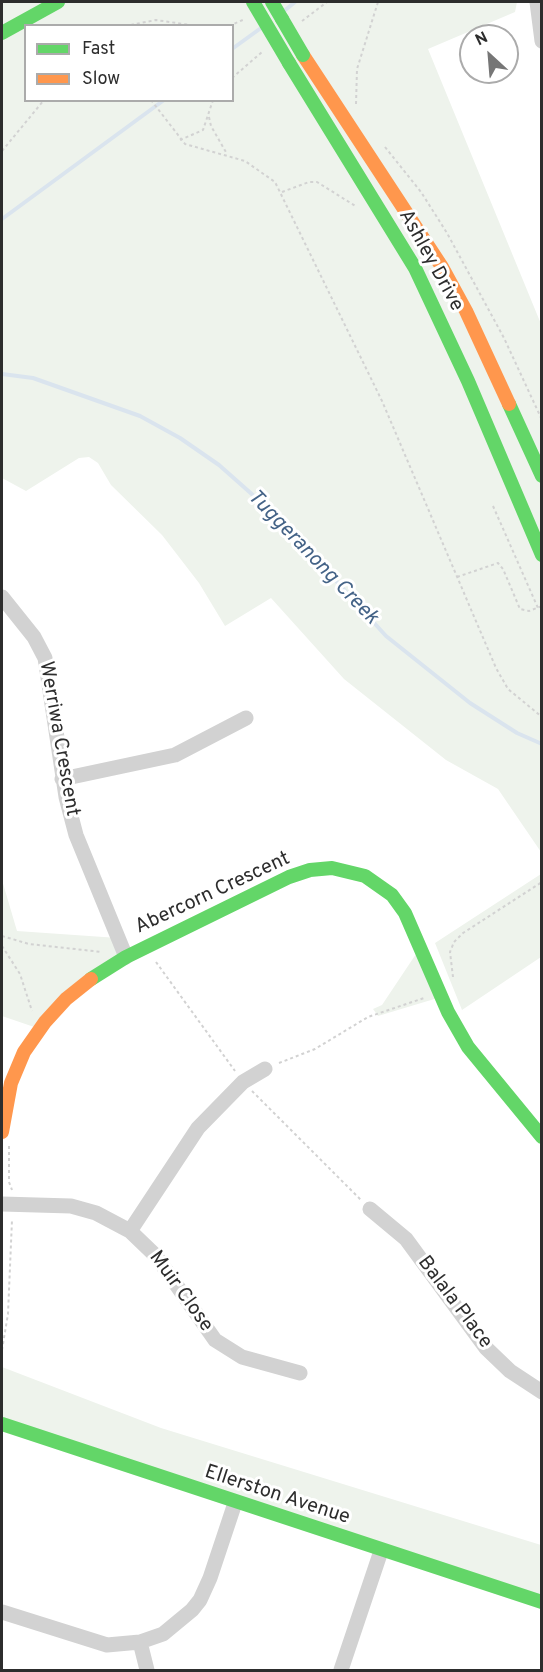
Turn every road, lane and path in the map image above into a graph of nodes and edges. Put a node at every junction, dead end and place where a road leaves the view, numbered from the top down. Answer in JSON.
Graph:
{"nodes":[{"id":1,"x":58,"y":2,"type":"edge"},
{"id":2,"x":253,"y":2,"type":"edge"},
{"id":3,"x":272,"y":2,"type":"edge"},
{"id":4,"x":378,"y":2,"type":"edge"},
{"id":5,"x":537,"y":2,"type":"edge"},
{"id":6,"x":45,"y":5,"type":"edge"},
{"id":7,"x":156,"y":20,"type":"junction"},
{"id":8,"x":135,"y":24,"type":"edge"},
{"id":9,"x":153,"y":24,"type":"edge"},
{"id":10,"x":183,"y":24,"type":"edge"},
{"id":11,"x":2,"y":33,"type":"edge"},
{"id":12,"x":542,"y":41,"type":"edge"},
{"id":13,"x":42,"y":102,"type":"edge"},
{"id":14,"x":152,"y":102,"type":"edge"},
{"id":15,"x":213,"y":102,"type":"edge"},
{"id":16,"x":357,"y":111,"type":"dead end"},
{"id":17,"x":209,"y":117,"type":"junction"},
{"id":18,"x":180,"y":140,"type":"junction"},
{"id":19,"x":380,"y":141,"type":"dead end"},
{"id":20,"x":2,"y":151,"type":"edge"},
{"id":21,"x":227,"y":154,"type":"junction"},
{"id":22,"x":281,"y":192,"type":"junction"},
{"id":23,"x":366,"y":213,"type":"dead end"},
{"id":24,"x":542,"y":420,"type":"edge"},
{"id":25,"x":542,"y":476,"type":"edge"},
{"id":26,"x":520,"y":505,"type":"junction"},
{"id":27,"x":493,"y":507,"type":"dead end"},
{"id":28,"x":542,"y":540,"type":"edge"},
{"id":29,"x":542,"y":555,"type":"edge"},
{"id":30,"x":456,"y":578,"type":"junction"},
{"id":31,"x":2,"y":597,"type":"edge"},
{"id":32,"x":540,"y":607,"type":"edge"},
{"id":33,"x":542,"y":717,"type":"edge"},
{"id":34,"x":246,"y":718,"type":"dead end"},
{"id":35,"x":62,"y":779,"type":"junction"},
{"id":36,"x":542,"y":882,"type":"edge"},
{"id":37,"x":2,"y":936,"type":"edge"},
{"id":38,"x":2,"y":946,"type":"edge"},
{"id":39,"x":106,"y":952,"type":"dead end"},
{"id":40,"x":126,"y":957,"type":"junction"},
{"id":41,"x":454,"y":983,"type":"dead end"},
{"id":42,"x":432,"y":995,"type":"dead end"},
{"id":43,"x":32,"y":1011,"type":"dead end"},
{"id":44,"x":265,"y":1068,"type":"joint"},
{"id":45,"x":5,"y":1136,"type":"edge"},
{"id":46,"x":542,"y":1137,"type":"edge"},
{"id":47,"x":14,"y":1192,"type":"dead end"},
{"id":48,"x":2,"y":1204,"type":"edge"},
{"id":49,"x":370,"y":1209,"type":"dead end"},
{"id":50,"x":15,"y":1215,"type":"dead end"},
{"id":51,"x":130,"y":1231,"type":"junction"},
{"id":52,"x":2,"y":1350,"type":"edge"},
{"id":53,"x":300,"y":1373,"type":"dead end"},
{"id":54,"x":542,"y":1392,"type":"edge"},
{"id":55,"x":2,"y":1424,"type":"edge"},
{"id":56,"x":235,"y":1503,"type":"junction"},
{"id":57,"x":381,"y":1551,"type":"junction"},
{"id":58,"x":542,"y":1602,"type":"edge"},
{"id":59,"x":2,"y":1612,"type":"edge"},
{"id":60,"x":140,"y":1642,"type":"junction"},
{"id":61,"x":147,"y":1671,"type":"edge"},
{"id":62,"x":341,"y":1671,"type":"edge"}],
"edges":[{"from":1,"to":6,"type":"street"},
{"from":2,"to":26,"type":"street","name":"Ashley Drive","bridge":true},
{"from":3,"to":25,"type":"street","name":"Ashley Drive","bridge":true},
{"from":4,"to":16,"type":"path"},
{"from":5,"to":12,"type":"street"},
{"from":6,"to":11,"type":"street"},
{"from":7,"to":8,"type":"path"},
{"from":7,"to":9,"type":"path"},
{"from":7,"to":10,"type":"path"},
{"from":13,"to":20,"type":"path"},
{"from":14,"to":18,"type":"path"},
{"from":15,"to":17,"type":"path"},
{"from":17,"to":18,"type":"path"},
{"from":17,"to":21,"type":"path"},
{"from":18,"to":21,"type":"path"},
{"from":19,"to":24,"type":"path"},
{"from":21,"to":22,"type":"path"},
{"from":22,"to":23,"type":"path"},
{"from":22,"to":30,"type":"path"},
{"from":26,"to":28,"type":"street"},
{"from":26,"to":29,"type":"street","name":"Ashley Drive"},
{"from":27,"to":32,"type":"path"},
{"from":30,"to":32,"type":"path"},
{"from":30,"to":33,"type":"path"},
{"from":31,"to":35,"type":"street","name":"Werriwa Crescent"},
{"from":34,"to":35,"type":"street"},
{"from":35,"to":40,"type":"street","name":"Werriwa Crescent"},
{"from":36,"to":41,"type":"path"},
{"from":37,"to":39,"type":"path"},
{"from":38,"to":43,"type":"path"},
{"from":40,"to":45,"type":"street","name":"Abercorn Crescent"},
{"from":40,"to":46,"type":"street","name":"Abercorn Crescent"},
{"from":42,"to":44,"type":"path"},
{"from":44,"to":51,"type":"street"},
{"from":45,"to":47,"type":"path"},
{"from":48,"to":51,"type":"street","name":"Muir Close"},
{"from":49,"to":54,"type":"street","name":"Balala Place"},
{"from":50,"to":52,"type":"path"},
{"from":51,"to":53,"type":"street","name":"Muir Close"},
{"from":55,"to":56,"type":"street","name":"Ellerston Avenue"},
{"from":56,"to":57,"type":"street","name":"Ellerston Avenue"},
{"from":56,"to":60,"type":"street"},
{"from":57,"to":58,"type":"street","name":"Ellerston Avenue"},
{"from":57,"to":62,"type":"street"},
{"from":59,"to":60,"type":"street"},
{"from":60,"to":61,"type":"street"}]}
